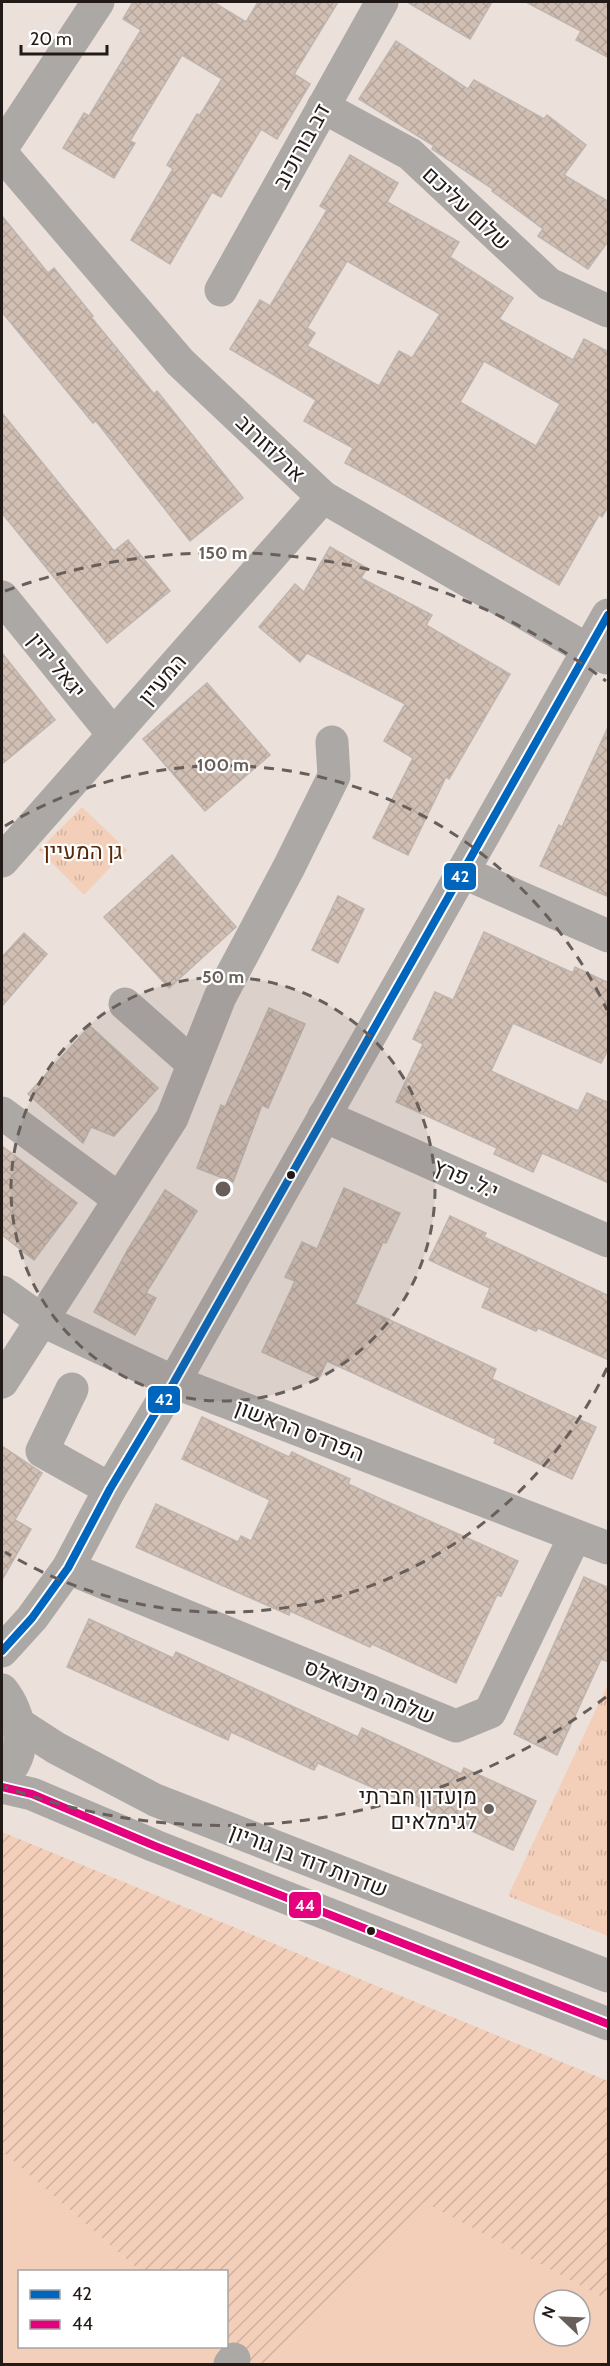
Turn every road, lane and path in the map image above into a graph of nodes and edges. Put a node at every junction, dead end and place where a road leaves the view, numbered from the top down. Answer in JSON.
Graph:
{"nodes":[{"id":1,"x":98,"y":2,"type":"edge"},
{"id":2,"x":382,"y":2,"type":"edge"},
{"id":3,"x":323,"y":107,"type":"junction"},
{"id":4,"x":2,"y":148,"type":"edge"},
{"id":5,"x":2,"y":154,"type":"edge"},
{"id":6,"x":221,"y":290,"type":"dead end"},
{"id":7,"x":609,"y":311,"type":"edge"},
{"id":8,"x":323,"y":497,"type":"junction"},
{"id":9,"x":2,"y":597,"type":"edge"},
{"id":10,"x":609,"y":615,"type":"edge"},
{"id":11,"x":598,"y":655,"type":"edge"},
{"id":12,"x":113,"y":734,"type":"junction"},
{"id":13,"x":332,"y":742,"type":"dead end"},
{"id":14,"x":2,"y":861,"type":"edge"},
{"id":15,"x":462,"y":872,"type":"junction"},
{"id":16,"x":609,"y":936,"type":"edge"},
{"id":17,"x":125,"y":1004,"type":"dead end"},
{"id":18,"x":193,"y":1064,"type":"junction"},
{"id":19,"x":2,"y":1113,"type":"edge"},
{"id":20,"x":324,"y":1116,"type":"junction"},
{"id":21,"x":119,"y":1199,"type":"junction"},
{"id":22,"x":609,"y":1241,"type":"edge"},
{"id":23,"x":2,"y":1292,"type":"edge"},
{"id":24,"x":41,"y":1320,"type":"junction"},
{"id":25,"x":2,"y":1382,"type":"edge"},
{"id":26,"x":174,"y":1382,"type":"junction"},
{"id":27,"x":72,"y":1389,"type":"dead end"},
{"id":28,"x":110,"y":1489,"type":"junction"},
{"id":29,"x":575,"y":1536,"type":"junction"},
{"id":30,"x":609,"y":1548,"type":"edge"},
{"id":31,"x":68,"y":1568,"type":"junction"},
{"id":32,"x":32,"y":1618,"type":"junction"},
{"id":33,"x":2,"y":1651,"type":"edge"},
{"id":34,"x":10,"y":1706,"type":"edge"},
{"id":35,"x":2,"y":1777,"type":"edge"},
{"id":36,"x":2,"y":1787,"type":"edge"},
{"id":37,"x":609,"y":1976,"type":"edge"},
{"id":38,"x":609,"y":2025,"type":"edge"}],
"edges":[{"from":1,"to":4,"type":"street"},
{"from":2,"to":3,"type":"street","name":"דב בורוכוב"},
{"from":3,"to":6,"type":"street","name":"דב בורוכוב"},
{"from":3,"to":7,"type":"street","name":"שלום עליכם"},
{"from":5,"to":8,"type":"street","name":"ארלוזורוב"},
{"from":8,"to":11,"type":"street","name":"ארלוזורוב"},
{"from":8,"to":12,"type":"street","name":"המעיין"},
{"from":9,"to":12,"type":"street","name":"יגאל ידין"},
{"from":10,"to":11,"type":"street"},
{"from":11,"to":15,"type":"street"},
{"from":12,"to":14,"type":"street","name":"המעיין"},
{"from":13,"to":18,"type":"street"},
{"from":15,"to":16,"type":"street"},
{"from":15,"to":20,"type":"street"},
{"from":17,"to":18,"type":"street"},
{"from":18,"to":21,"type":"street"},
{"from":19,"to":21,"type":"street"},
{"from":20,"to":22,"type":"street","name":"י.ל. פרץ"},
{"from":20,"to":26,"type":"street"},
{"from":21,"to":24,"type":"street"},
{"from":23,"to":24,"type":"street","name":"הפרדס הראשון"},
{"from":24,"to":25,"type":"street"},
{"from":24,"to":26,"type":"street","name":"הפרדס הראשון"},
{"from":26,"to":28,"type":"street"},
{"from":26,"to":29,"type":"street","name":"הפרדס הראשון"},
{"from":27,"to":28,"type":"street"},
{"from":28,"to":31,"type":"street"},
{"from":29,"to":30,"type":"street","name":"הפרדס הראשון"},
{"from":29,"to":31,"type":"street","name":"שלמה מיכואלס"},
{"from":31,"to":32,"type":"street"},
{"from":32,"to":33,"type":"street"},
{"from":32,"to":34,"type":"street"},
{"from":34,"to":35,"type":"street"},
{"from":34,"to":37,"type":"street","name":"שדרות דוד בן גוריון"},
{"from":36,"to":38,"type":"street","name":"שדרות דוד בן גוריון"}]}
